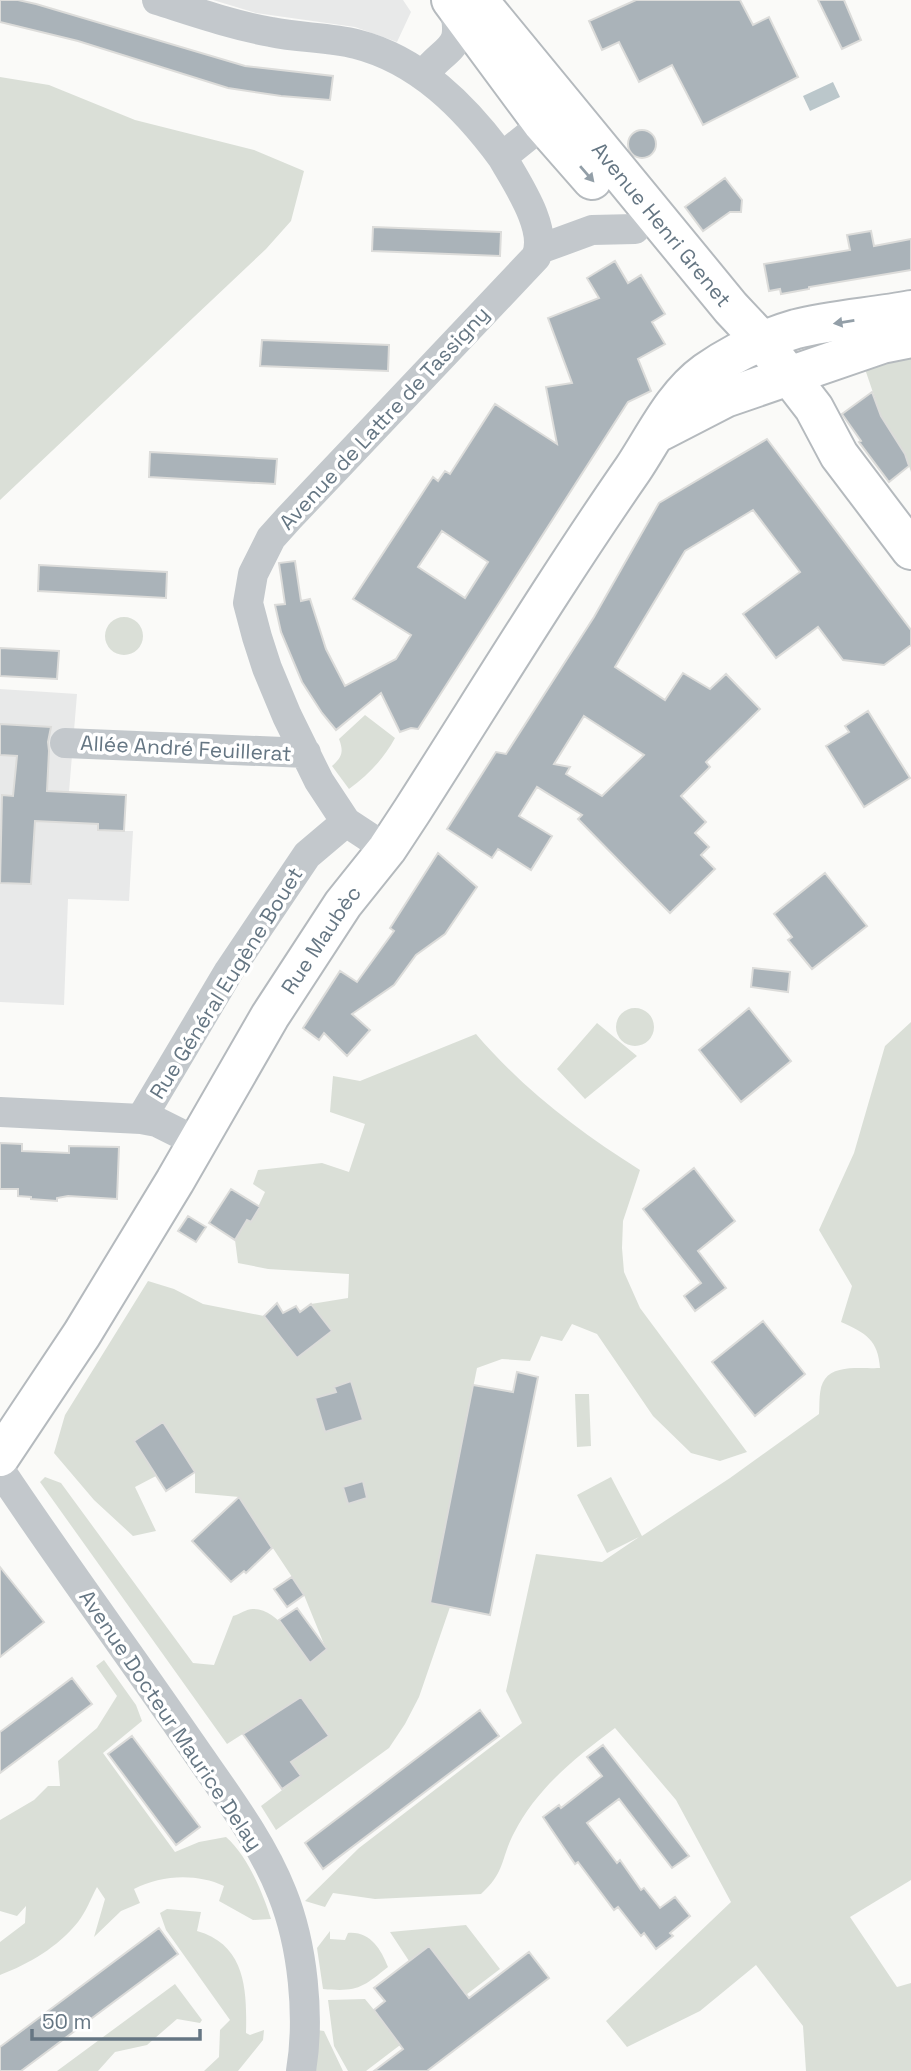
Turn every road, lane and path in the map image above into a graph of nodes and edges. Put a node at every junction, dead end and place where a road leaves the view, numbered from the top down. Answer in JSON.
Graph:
{"nodes":[{"id":1,"x":157,"y":0,"type":"edge"},
{"id":2,"x":460,"y":1,"type":"edge"},
{"id":3,"x":424,"y":75,"type":"junction"},
{"id":4,"x":554,"y":115,"type":"junction"},
{"id":5,"x":502,"y":157,"type":"junction"},
{"id":6,"x":635,"y":229,"type":"junction"},
{"id":7,"x":540,"y":249,"type":"junction"},
{"id":8,"x":911,"y":310,"type":"edge"},
{"id":9,"x":911,"y":338,"type":"edge"},
{"id":10,"x":751,"y":347,"type":"junction"},
{"id":11,"x":778,"y":381,"type":"junction"},
{"id":12,"x":657,"y":433,"type":"junction"},
{"id":13,"x":911,"y":550,"type":"edge"},
{"id":14,"x":65,"y":743,"type":"dead end"},
{"id":15,"x":306,"y":753,"type":"junction"},
{"id":16,"x":346,"y":822,"type":"junction"},
{"id":17,"x":387,"y":849,"type":"junction"},
{"id":18,"x":0,"y":1112,"type":"edge"},
{"id":19,"x":141,"y":1119,"type":"junction"},
{"id":20,"x":197,"y":1142,"type":"junction"},
{"id":21,"x":0,"y":1457,"type":"edge"},
{"id":22,"x":0,"y":1470,"type":"edge"},
{"id":23,"x":301,"y":2071,"type":"edge"}],
"edges":[{"from":1,"to":3,"type":"street"},
{"from":2,"to":3,"type":"street"},
{"from":2,"to":4,"type":"main road","name":"Avenue Henri Grenet"},
{"from":3,"to":5,"type":"street"},
{"from":4,"to":5,"type":"street"},
{"from":4,"to":6,"type":"main road","name":"Avenue Henri Grenet","one_way":true},
{"from":4,"to":10,"type":"main road","name":"Avenue Henri Grenet"},
{"from":5,"to":7,"type":"street"},
{"from":6,"to":7,"type":"street"},
{"from":6,"to":10,"type":"main road","name":"Avenue Henri Grenet"},
{"from":7,"to":15,"type":"street","name":"Avenue de Lattre de Tassigny"},
{"from":8,"to":10,"type":"main road","name":"Rue Maubèc","one_way":true},
{"from":9,"to":11,"type":"main road","name":"Rue Maubèc"},
{"from":10,"to":11,"type":"main road"},
{"from":10,"to":12,"type":"main road","name":"Rue Maubèc"},
{"from":11,"to":12,"type":"main road","name":"Rue Maubèc"},
{"from":11,"to":13,"type":"main road"},
{"from":12,"to":17,"type":"main road","name":"Rue Maubèc"},
{"from":14,"to":15,"type":"street","name":"Allée André Feuillerat"},
{"from":15,"to":16,"type":"street","name":"Avenue de Lattre de Tassigny"},
{"from":16,"to":17,"type":"street","name":"Avenue de Lattre de Tassigny"},
{"from":16,"to":19,"type":"street","name":"Rue Général Eugène Bouet"},
{"from":17,"to":20,"type":"main road","name":"Rue Maubèc"},
{"from":18,"to":19,"type":"street"},
{"from":19,"to":20,"type":"street"},
{"from":20,"to":21,"type":"main road","name":"Rue Maubèc"},
{"from":22,"to":23,"type":"street","name":"Avenue Docteur Maurice Delay"}]}
